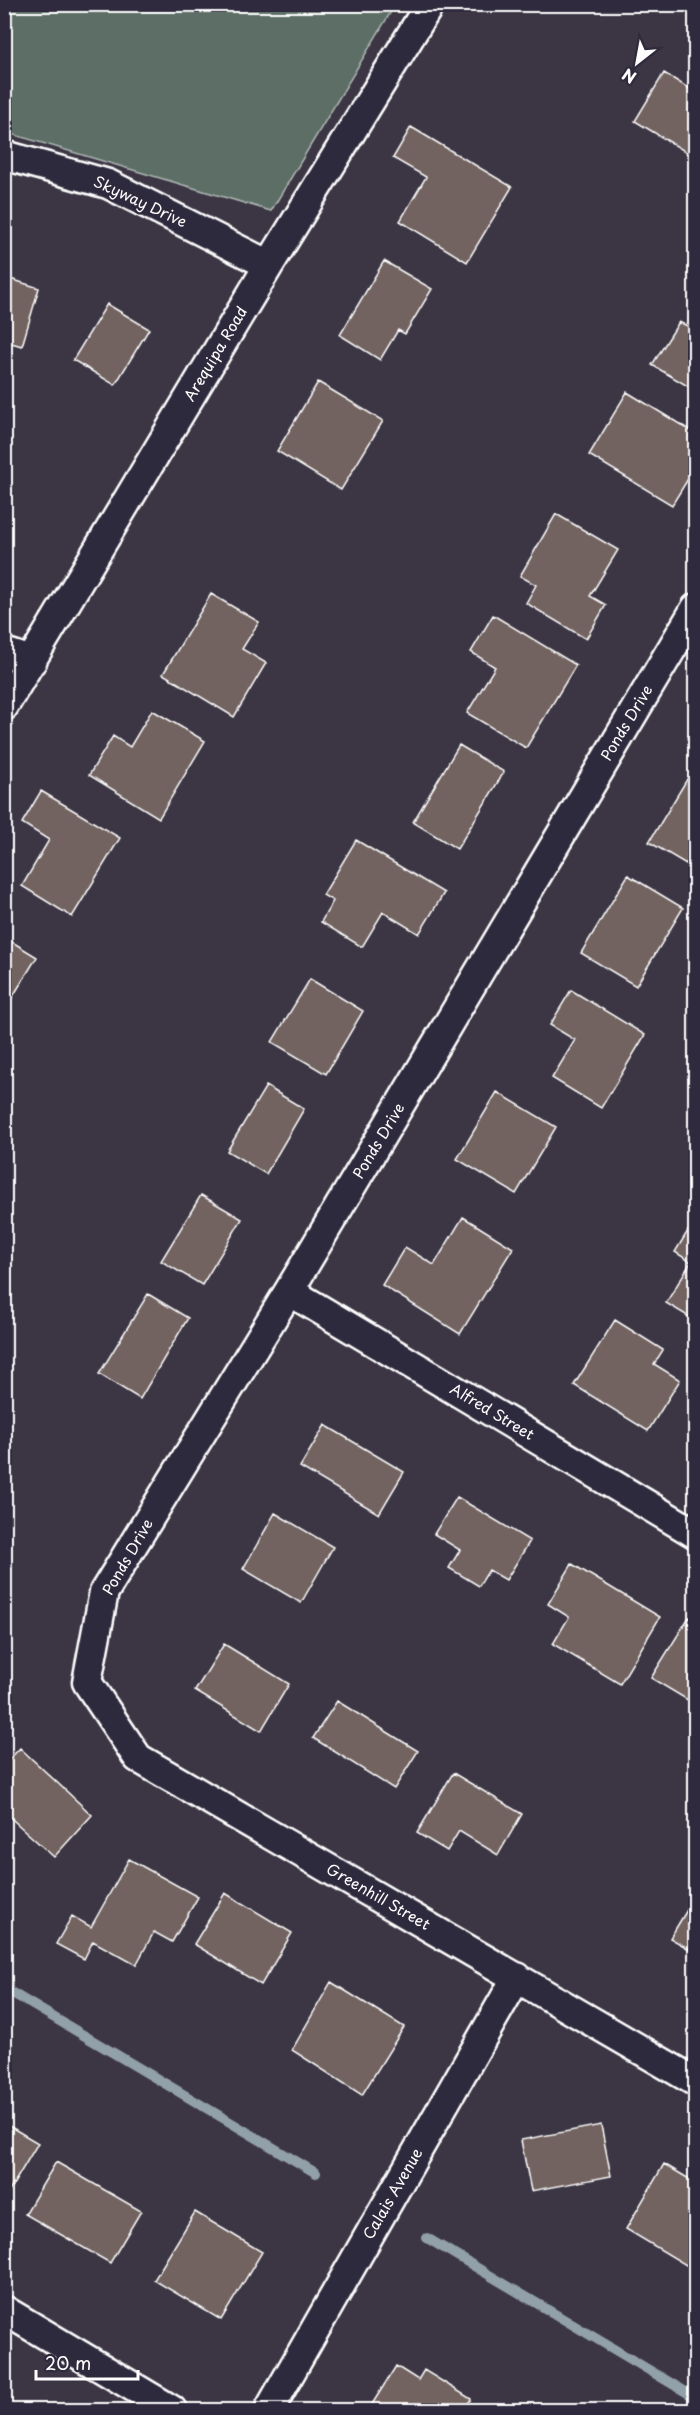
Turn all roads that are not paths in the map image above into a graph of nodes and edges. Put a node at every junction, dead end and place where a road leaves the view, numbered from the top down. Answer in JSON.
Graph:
{"nodes":[{"id":1,"x":430,"y":4,"type":"edge"},
{"id":2,"x":4,"y":155,"type":"edge"},
{"id":3,"x":269,"y":264,"type":"junction"},
{"id":4,"x":696,"y":608,"type":"edge"},
{"id":5,"x":4,"y":652,"type":"edge"},
{"id":6,"x":32,"y":662,"type":"junction"},
{"id":7,"x":4,"y":706,"type":"edge"},
{"id":8,"x":289,"y":1291,"type":"junction"},
{"id":9,"x":695,"y":1534,"type":"edge"},
{"id":10,"x":87,"y":1682,"type":"joint"},
{"id":11,"x":517,"y":1977,"type":"junction"},
{"id":12,"x":696,"y":2082,"type":"edge"},
{"id":13,"x":4,"y":2310,"type":"edge"},
{"id":14,"x":172,"y":2410,"type":"edge"},
{"id":15,"x":268,"y":2410,"type":"edge"}],
"edges":[{"from":1,"to":3,"type":"street","name":"Arequipa Road"},
{"from":2,"to":3,"type":"street","name":"Skyway Drive"},
{"from":3,"to":6,"type":"street","name":"Arequipa Road"},
{"from":4,"to":8,"type":"street","name":"Ponds Drive"},
{"from":5,"to":6,"type":"street"},
{"from":6,"to":7,"type":"street","name":"Arequipa Road"},
{"from":8,"to":9,"type":"street","name":"Alfred Street"},
{"from":8,"to":10,"type":"street","name":"Ponds Drive"},
{"from":10,"to":11,"type":"street","name":"Greenhill Street"},
{"from":11,"to":12,"type":"street","name":"Greenhill Street"},
{"from":11,"to":15,"type":"street","name":"Calais Avenue"},
{"from":13,"to":14,"type":"street"}]}
